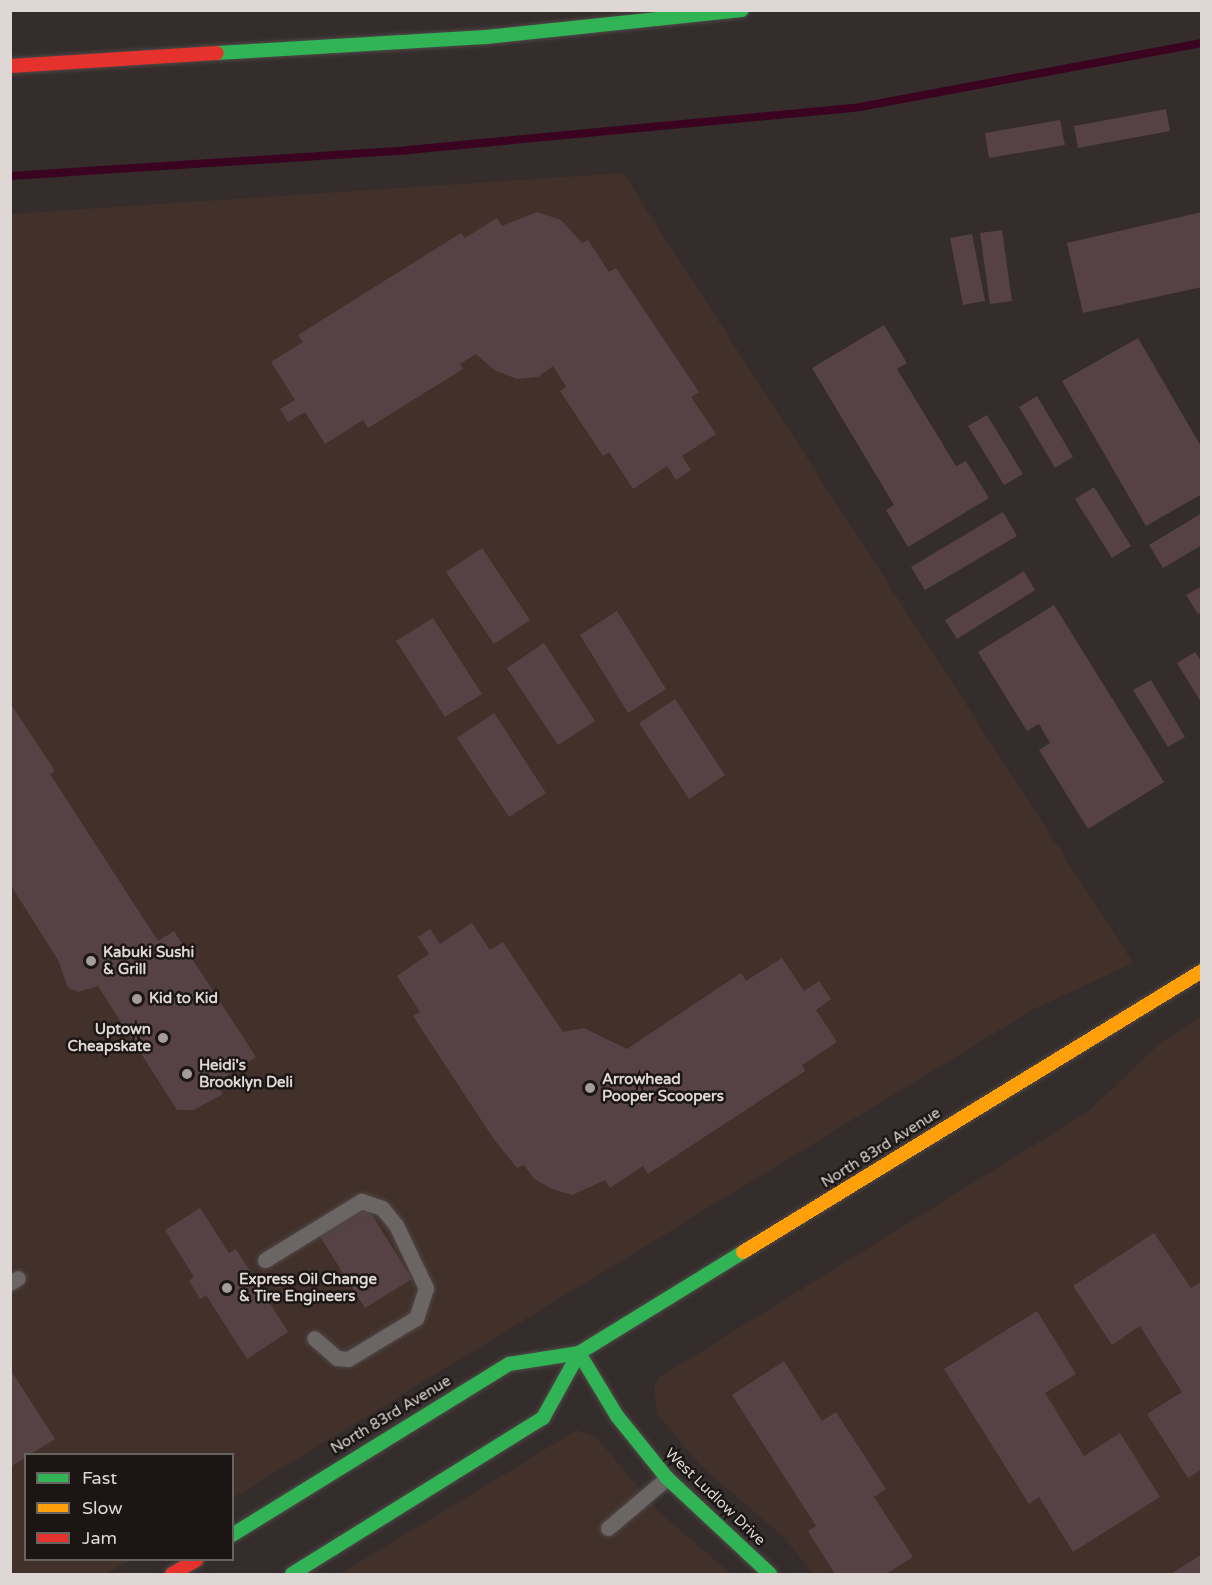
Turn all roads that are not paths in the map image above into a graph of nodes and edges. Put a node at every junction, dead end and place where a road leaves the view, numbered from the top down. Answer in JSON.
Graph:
{"nodes":[{"id":1,"x":742,"y":10,"type":"edge"},
{"id":2,"x":10,"y":66,"type":"edge"},
{"id":3,"x":1202,"y":971,"type":"edge"},
{"id":4,"x":265,"y":1260,"type":"dead end"},
{"id":5,"x":314,"y":1338,"type":"dead end"},
{"id":6,"x":579,"y":1353,"type":"junction"},
{"id":7,"x":667,"y":1478,"type":"junction"},
{"id":8,"x":608,"y":1528,"type":"dead end"},
{"id":9,"x":234,"y":1534,"type":"edge"},
{"id":10,"x":194,"y":1561,"type":"edge"},
{"id":11,"x":172,"y":1575,"type":"edge"},
{"id":12,"x":292,"y":1575,"type":"edge"},
{"id":13,"x":770,"y":1575,"type":"edge"}],
"edges":[{"from":1,"to":2,"type":"main road"},
{"from":3,"to":6,"type":"main road","name":"North 83rd Avenue"},
{"from":4,"to":5,"type":"lane"},
{"from":6,"to":7,"type":"main road","name":"West Ludlow Drive"},
{"from":6,"to":9,"type":"main road","name":"North 83rd Avenue"},
{"from":6,"to":12,"type":"main road","name":"North 83rd Avenue"},
{"from":7,"to":8,"type":"lane"},
{"from":7,"to":13,"type":"main road","name":"West Ludlow Drive"},
{"from":10,"to":11,"type":"main road"}]}
